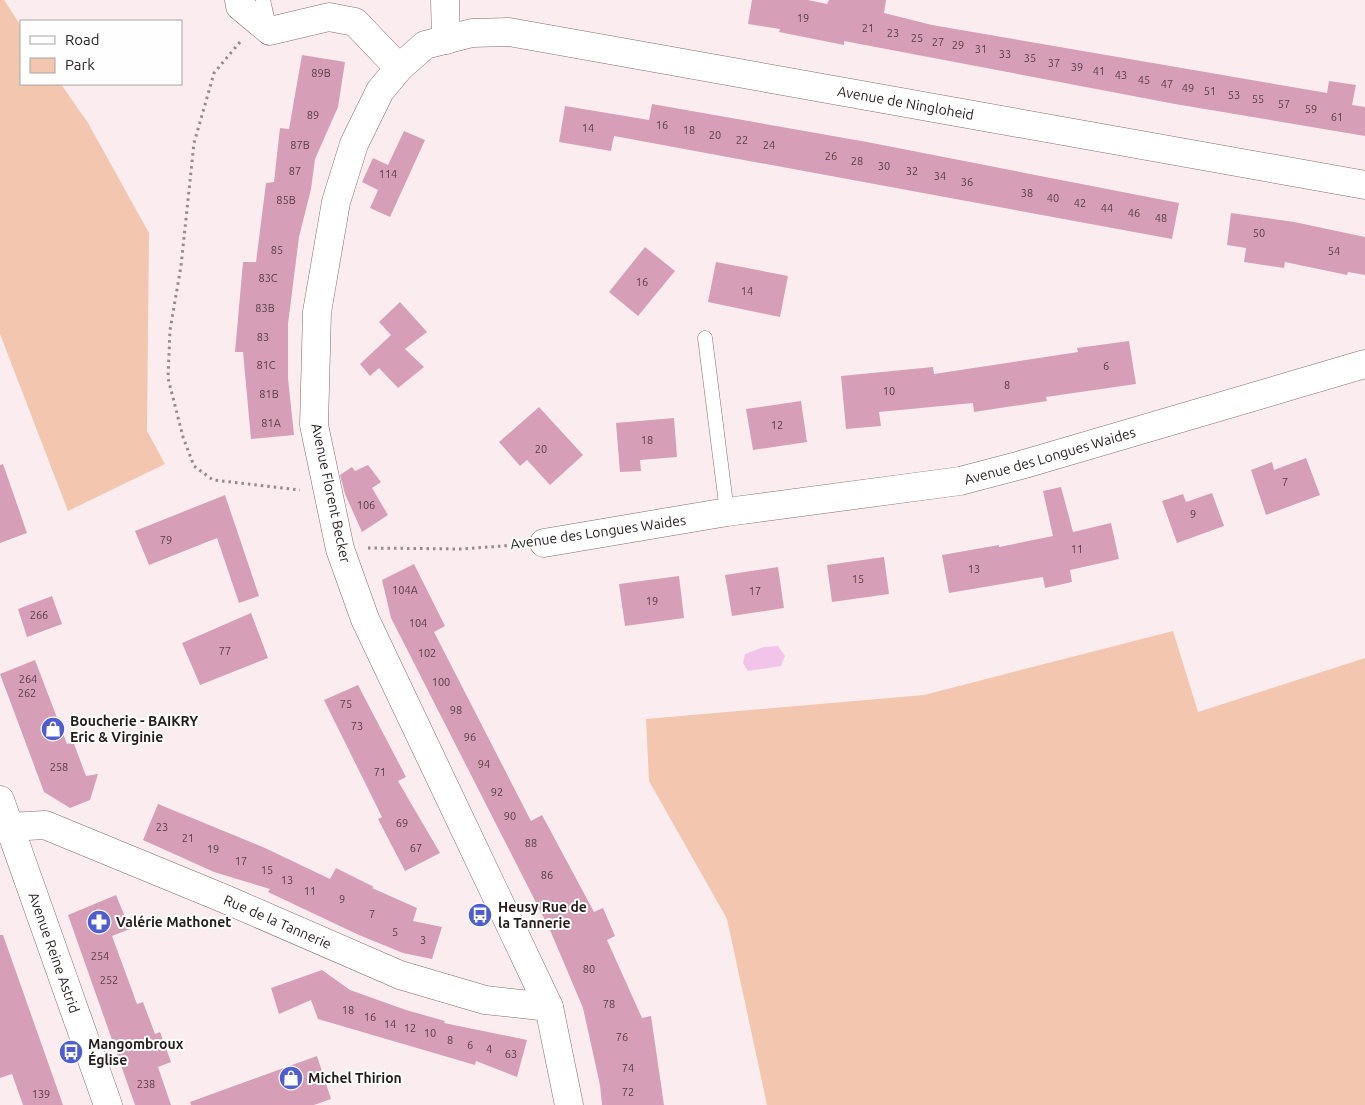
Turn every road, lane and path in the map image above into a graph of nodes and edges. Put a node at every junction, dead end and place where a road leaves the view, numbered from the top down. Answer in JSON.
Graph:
{"nodes":[{"id":1,"x":239,"y":0,"type":"edge"},
{"id":2,"x":263,"y":0,"type":"edge"},
{"id":3,"x":445,"y":0,"type":"edge"},
{"id":4,"x":270,"y":31,"type":"junction"},
{"id":5,"x":446,"y":40,"type":"junction"},
{"id":6,"x":399,"y":68,"type":"junction"},
{"id":7,"x":1365,"y":185,"type":"edge"},
{"id":8,"x":705,"y":338,"type":"dead end"},
{"id":9,"x":1365,"y":364,"type":"edge"},
{"id":10,"x":328,"y":492,"type":"junction"},
{"id":11,"x":727,"y":512,"type":"junction"},
{"id":12,"x":544,"y":543,"type":"joint"},
{"id":13,"x":378,"y":547,"type":"dead end"},
{"id":14,"x":0,"y":800,"type":"edge"},
{"id":15,"x":9,"y":827,"type":"junction"},
{"id":16,"x":549,"y":1007,"type":"junction"},
{"id":17,"x":108,"y":1105,"type":"edge"},
{"id":18,"x":569,"y":1105,"type":"edge"}],
"edges":[{"from":1,"to":4,"type":"street"},
{"from":2,"to":4,"type":"lane"},
{"from":3,"to":5,"type":"street"},
{"from":4,"to":6,"type":"street"},
{"from":4,"to":10,"type":"path"},
{"from":5,"to":6,"type":"street","name":"Avenue Florent Becker"},
{"from":5,"to":7,"type":"street","name":"Avenue de Ningloheid"},
{"from":6,"to":10,"type":"street","name":"Avenue Florent Becker"},
{"from":8,"to":11,"type":"lane"},
{"from":9,"to":11,"type":"street","name":"Avenue des Longues Waides"},
{"from":10,"to":16,"type":"street","name":"Avenue Florent Becker"},
{"from":11,"to":12,"type":"street","name":"Avenue des Longues Waides"},
{"from":12,"to":13,"type":"path","name":"Avenue des Longues Waides"},
{"from":14,"to":15,"type":"street","name":"Avenue Reine Astrid"},
{"from":15,"to":16,"type":"street","name":"Rue de la Tannerie"},
{"from":15,"to":17,"type":"street","name":"Avenue Reine Astrid"},
{"from":16,"to":18,"type":"street","name":"Avenue Florent Becker"}]}
